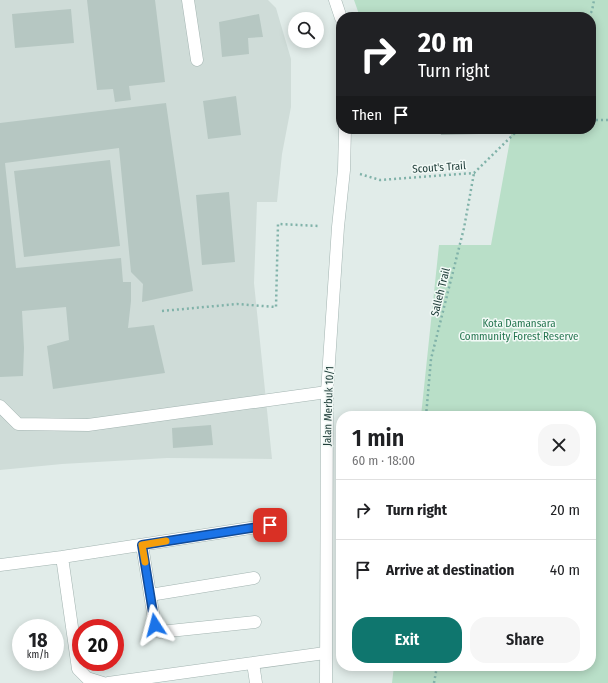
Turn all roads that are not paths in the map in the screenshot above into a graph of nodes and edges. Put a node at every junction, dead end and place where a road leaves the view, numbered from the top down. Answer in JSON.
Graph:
{"nodes":[{"id":1,"x":188,"y":0,"type":"edge"},
{"id":2,"x":335,"y":0,"type":"edge"},
{"id":3,"x":339,"y":12,"type":"edge"},
{"id":4,"x":197,"y":60,"type":"dead end"},
{"id":5,"x":345,"y":134,"type":"edge"},
{"id":6,"x":327,"y":392,"type":"junction"},
{"id":7,"x":0,"y":406,"type":"edge"},
{"id":8,"x":270,"y":525,"type":"dead end"},
{"id":9,"x":142,"y":545,"type":"junction"},
{"id":10,"x":62,"y":557,"type":"junction"},
{"id":11,"x":0,"y":566,"type":"edge"},
{"id":12,"x":254,"y":578,"type":"dead end"},
{"id":13,"x":150,"y":595,"type":"junction"},
{"id":14,"x":255,"y":622,"type":"dead end"},
{"id":15,"x":326,"y":652,"type":"junction"},
{"id":16,"x":253,"y":663,"type":"junction"},
{"id":17,"x":103,"y":683,"type":"edge"},
{"id":18,"x":108,"y":683,"type":"edge"},
{"id":19,"x":256,"y":683,"type":"edge"},
{"id":20,"x":326,"y":683,"type":"edge"}],
"edges":[{"from":1,"to":4,"type":"street"},
{"from":2,"to":3,"type":"street"},
{"from":5,"to":6,"type":"street","name":"Jalan Merbuk 10/1"},
{"from":6,"to":7,"type":"street"},
{"from":6,"to":15,"type":"street","name":"Jalan Merbuk 10/1"},
{"from":8,"to":9,"type":"street"},
{"from":9,"to":10,"type":"street"},
{"from":9,"to":13,"type":"street"},
{"from":10,"to":11,"type":"street"},
{"from":10,"to":17,"type":"street"},
{"from":12,"to":13,"type":"street"},
{"from":13,"to":14,"type":"street"},
{"from":15,"to":16,"type":"street"},
{"from":15,"to":20,"type":"street","name":"Jalan Merbuk 10/1"},
{"from":16,"to":18,"type":"street"},
{"from":16,"to":19,"type":"street"}]}
